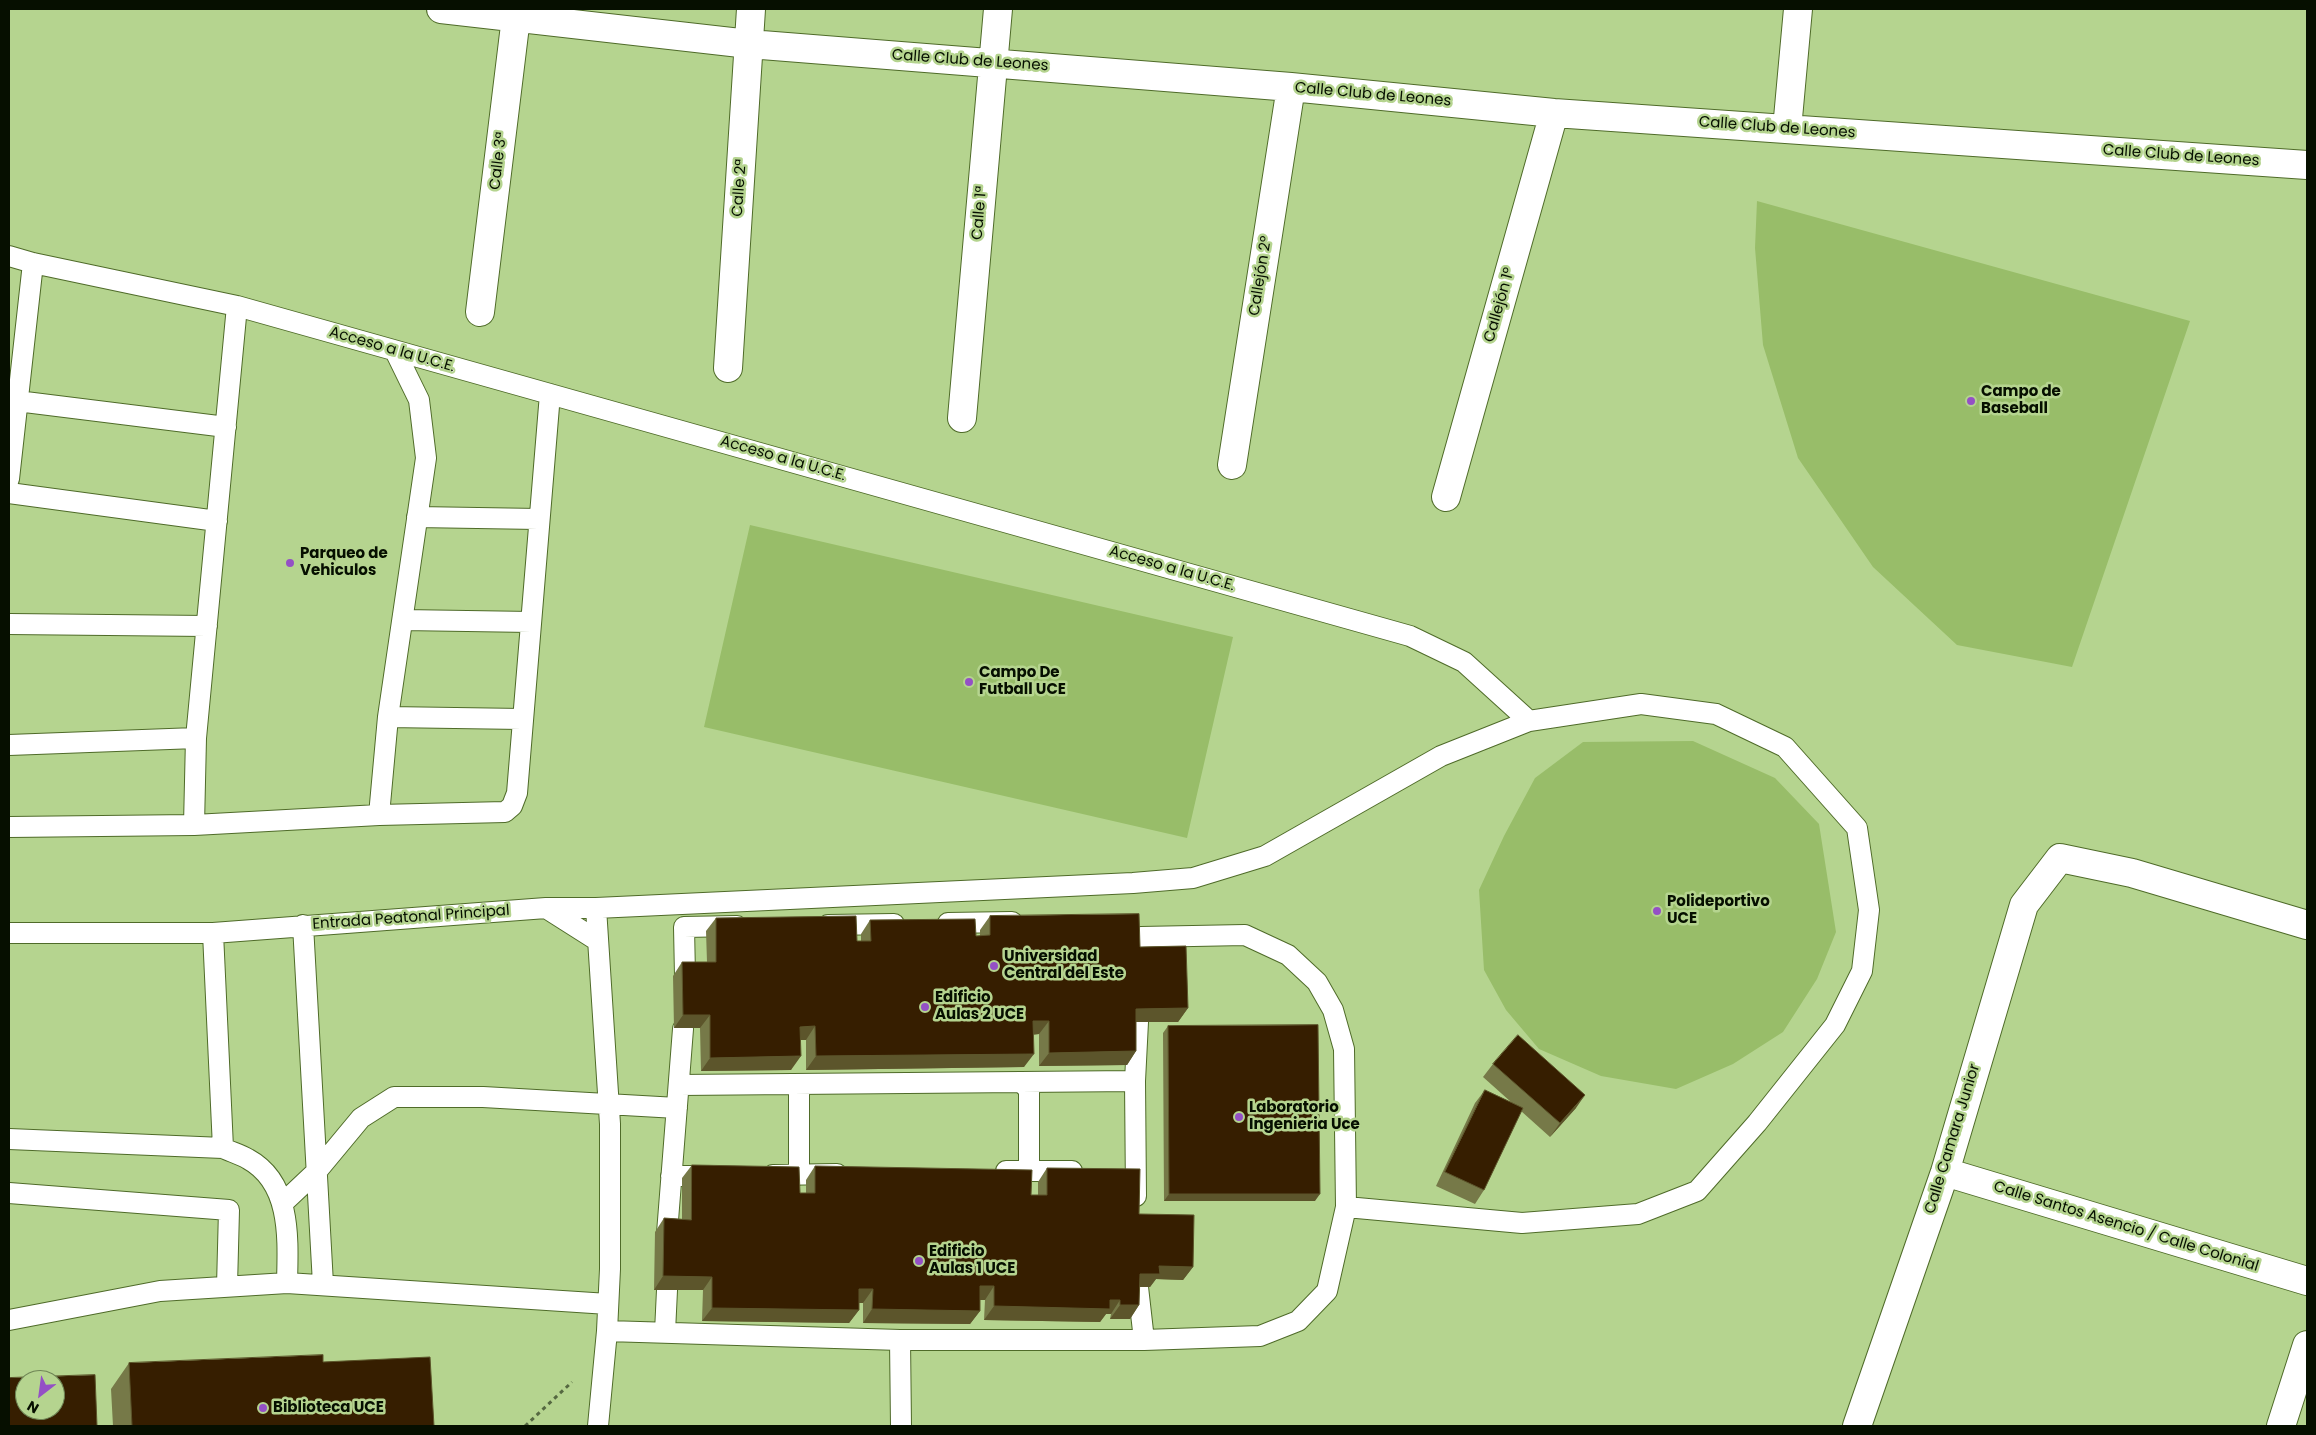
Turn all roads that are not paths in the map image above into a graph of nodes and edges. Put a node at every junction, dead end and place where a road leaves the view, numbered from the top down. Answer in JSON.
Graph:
{"nodes":[{"id":1,"x":441,"y":9,"type":"edge"},
{"id":2,"x":752,"y":9,"type":"edge"},
{"id":3,"x":998,"y":9,"type":"edge"},
{"id":4,"x":1798,"y":9,"type":"edge"},
{"id":5,"x":517,"y":13,"type":"edge"},
{"id":6,"x":749,"y":44,"type":"junction"},
{"id":7,"x":993,"y":62,"type":"junction"},
{"id":8,"x":1290,"y":87,"type":"junction"},
{"id":9,"x":1554,"y":113,"type":"junction"},
{"id":10,"x":1787,"y":129,"type":"junction"},
{"id":11,"x":2307,"y":165,"type":"edge"},
{"id":12,"x":9,"y":256,"type":"edge"},
{"id":13,"x":32,"y":263,"type":"junction"},
{"id":14,"x":237,"y":306,"type":"junction"},
{"id":15,"x":480,"y":312,"type":"dead end"},
{"id":16,"x":395,"y":351,"type":"junction"},
{"id":17,"x":728,"y":368,"type":"dead end"},
{"id":18,"x":550,"y":394,"type":"junction"},
{"id":19,"x":17,"y":401,"type":"junction"},
{"id":20,"x":962,"y":418,"type":"dead end"},
{"id":21,"x":226,"y":427,"type":"junction"},
{"id":22,"x":1232,"y":465,"type":"dead end"},
{"id":23,"x":9,"y":478,"type":"edge"},
{"id":24,"x":9,"y":493,"type":"edge"},
{"id":25,"x":1446,"y":497,"type":"dead end"},
{"id":26,"x":417,"y":517,"type":"junction"},
{"id":27,"x":538,"y":519,"type":"junction"},
{"id":28,"x":217,"y":521,"type":"junction"},
{"id":29,"x":402,"y":620,"type":"junction"},
{"id":30,"x":530,"y":622,"type":"junction"},
{"id":31,"x":9,"y":624,"type":"edge"},
{"id":32,"x":207,"y":626,"type":"junction"},
{"id":33,"x":388,"y":717,"type":"junction"},
{"id":34,"x":522,"y":719,"type":"junction"},
{"id":35,"x":1530,"y":721,"type":"junction"},
{"id":36,"x":196,"y":738,"type":"junction"},
{"id":37,"x":9,"y":744,"type":"edge"},
{"id":38,"x":379,"y":815,"type":"junction"},
{"id":39,"x":194,"y":825,"type":"junction"},
{"id":40,"x":9,"y":826,"type":"edge"},
{"id":41,"x":680,"y":903,"type":"junction"},
{"id":42,"x":546,"y":908,"type":"junction"},
{"id":43,"x":596,"y":908,"type":"junction"},
{"id":44,"x":1032,"y":922,"type":"edge"},
{"id":45,"x":912,"y":924,"type":"edge"},
{"id":46,"x":932,"y":924,"type":"edge"},
{"id":47,"x":303,"y":925,"type":"junction"},
{"id":48,"x":813,"y":925,"type":"edge"},
{"id":49,"x":2307,"y":925,"type":"edge"},
{"id":50,"x":753,"y":926,"type":"edge"},
{"id":51,"x":684,"y":927,"type":"junction"},
{"id":52,"x":213,"y":933,"type":"junction"},
{"id":53,"x":9,"y":934,"type":"edge"},
{"id":54,"x":1138,"y":937,"type":"edge"},
{"id":55,"x":598,"y":941,"type":"junction"},
{"id":56,"x":685,"y":976,"type":"edge"},
{"id":57,"x":1138,"y":1022,"type":"edge"},
{"id":58,"x":683,"y":1029,"type":"edge"},
{"id":59,"x":1135,"y":1081,"type":"junction"},
{"id":60,"x":799,"y":1084,"type":"junction"},
{"id":61,"x":1027,"y":1084,"type":"junction"},
{"id":62,"x":679,"y":1085,"type":"junction"},
{"id":63,"x":609,"y":1103,"type":"junction"},
{"id":64,"x":677,"y":1108,"type":"junction"},
{"id":65,"x":9,"y":1139,"type":"edge"},
{"id":66,"x":223,"y":1148,"type":"junction"},
{"id":67,"x":1087,"y":1170,"type":"edge"},
{"id":68,"x":317,"y":1171,"type":"junction"},
{"id":69,"x":1029,"y":1171,"type":"junction"},
{"id":70,"x":991,"y":1172,"type":"edge"},
{"id":71,"x":1945,"y":1172,"type":"junction"},
{"id":72,"x":857,"y":1174,"type":"edge"},
{"id":73,"x":799,"y":1175,"type":"junction"},
{"id":74,"x":671,"y":1176,"type":"junction"},
{"id":75,"x":9,"y":1193,"type":"edge"},
{"id":76,"x":283,"y":1203,"type":"junction"},
{"id":77,"x":1346,"y":1207,"type":"junction"},
{"id":78,"x":1136,"y":1218,"type":"edge"},
{"id":79,"x":667,"y":1233,"type":"edge"},
{"id":80,"x":287,"y":1282,"type":"junction"},
{"id":81,"x":2307,"y":1282,"type":"edge"},
{"id":82,"x":323,"y":1284,"type":"junction"},
{"id":83,"x":227,"y":1286,"type":"junction"},
{"id":84,"x":1138,"y":1287,"type":"edge"},
{"id":85,"x":667,"y":1290,"type":"edge"},
{"id":86,"x":608,"y":1304,"type":"junction"},
{"id":87,"x":9,"y":1320,"type":"edge"},
{"id":88,"x":665,"y":1332,"type":"junction"},
{"id":89,"x":606,"y":1340,"type":"junction"},
{"id":90,"x":900,"y":1340,"type":"junction"},
{"id":91,"x":1144,"y":1340,"type":"junction"},
{"id":92,"x":2307,"y":1345,"type":"edge"},
{"id":93,"x":598,"y":1426,"type":"edge"},
{"id":94,"x":901,"y":1426,"type":"edge"},
{"id":95,"x":1857,"y":1426,"type":"edge"},
{"id":96,"x":2282,"y":1426,"type":"edge"}],
"edges":[{"from":1,"to":5,"type":"street","name":"Calle Club de Leones"},
{"from":2,"to":6,"type":"street","name":"Calle 2ª"},
{"from":3,"to":7,"type":"street","name":"Calle 1ª"},
{"from":4,"to":10,"type":"street"},
{"from":5,"to":6,"type":"street","name":"Calle Club de Leones"},
{"from":5,"to":15,"type":"street","name":"Calle 3ª"},
{"from":6,"to":7,"type":"street","name":"Calle Club de Leones"},
{"from":6,"to":17,"type":"street","name":"Calle 2ª"},
{"from":7,"to":8,"type":"street","name":"Calle Club de Leones"},
{"from":7,"to":20,"type":"street","name":"Calle 1ª"},
{"from":8,"to":9,"type":"street","name":"Calle Club de Leones"},
{"from":8,"to":22,"type":"street","name":"Callejón 2º"},
{"from":9,"to":10,"type":"street","name":"Calle Club de Leones"},
{"from":9,"to":25,"type":"street","name":"Callejón 1º"},
{"from":10,"to":11,"type":"street","name":"Calle Club de Leones"},
{"from":12,"to":13,"type":"lane","name":"Acceso a la U.C.E."},
{"from":13,"to":14,"type":"lane","name":"Acceso a la U.C.E."},
{"from":13,"to":19,"type":"lane"},
{"from":14,"to":16,"type":"lane","name":"Acceso a la U.C.E."},
{"from":14,"to":21,"type":"lane"},
{"from":16,"to":18,"type":"lane","name":"Acceso a la U.C.E."},
{"from":16,"to":26,"type":"lane"},
{"from":18,"to":27,"type":"lane"},
{"from":18,"to":35,"type":"lane","name":"Acceso a la U.C.E."},
{"from":19,"to":21,"type":"lane"},
{"from":19,"to":23,"type":"lane"},
{"from":21,"to":28,"type":"lane"},
{"from":24,"to":28,"type":"lane"},
{"from":26,"to":27,"type":"lane"},
{"from":26,"to":29,"type":"lane"},
{"from":27,"to":30,"type":"lane"},
{"from":28,"to":32,"type":"lane"},
{"from":29,"to":30,"type":"lane"},
{"from":29,"to":33,"type":"lane"},
{"from":30,"to":34,"type":"lane"},
{"from":31,"to":32,"type":"lane"},
{"from":32,"to":36,"type":"lane"},
{"from":33,"to":34,"type":"lane"},
{"from":33,"to":38,"type":"lane"},
{"from":34,"to":38,"type":"lane"},
{"from":35,"to":41,"type":"lane","name":"Entrada Peatonal Principal"},
{"from":35,"to":77,"type":"lane","name":"Entrada Peatonal Principal"},
{"from":36,"to":37,"type":"lane"},
{"from":36,"to":39,"type":"lane"},
{"from":38,"to":39,"type":"lane"},
{"from":39,"to":40,"type":"lane"},
{"from":41,"to":43,"type":"lane","name":"Entrada Peatonal Principal"},
{"from":41,"to":51,"type":"lane"},
{"from":42,"to":43,"type":"lane","name":"Entrada Peatonal Principal"},
{"from":42,"to":47,"type":"lane","name":"Entrada Peatonal Principal"},
{"from":42,"to":55,"type":"lane"},
{"from":43,"to":55,"type":"lane"},
{"from":44,"to":46,"type":"lane"},
{"from":45,"to":48,"type":"lane"},
{"from":47,"to":52,"type":"lane","name":"Entrada Peatonal Principal"},
{"from":47,"to":68,"type":"lane"},
{"from":49,"to":71,"type":"street","name":"Calle Camara Junior"},
{"from":50,"to":51,"type":"lane"},
{"from":51,"to":56,"type":"lane"},
{"from":52,"to":53,"type":"lane","name":"Entrada Peatonal Principal"},
{"from":52,"to":66,"type":"lane"},
{"from":54,"to":77,"type":"lane"},
{"from":55,"to":63,"type":"lane"},
{"from":57,"to":59,"type":"lane"},
{"from":58,"to":62,"type":"lane"},
{"from":59,"to":61,"type":"lane"},
{"from":59,"to":78,"type":"lane"},
{"from":60,"to":61,"type":"lane"},
{"from":60,"to":62,"type":"lane"},
{"from":60,"to":73,"type":"lane"},
{"from":61,"to":69,"type":"lane"},
{"from":62,"to":64,"type":"lane"},
{"from":63,"to":64,"type":"lane"},
{"from":63,"to":68,"type":"lane"},
{"from":63,"to":86,"type":"lane"},
{"from":64,"to":74,"type":"lane"},
{"from":65,"to":66,"type":"lane"},
{"from":66,"to":76,"type":"lane"},
{"from":67,"to":69,"type":"lane"},
{"from":68,"to":76,"type":"lane"},
{"from":68,"to":82,"type":"lane"},
{"from":69,"to":70,"type":"lane"},
{"from":71,"to":81,"type":"street","name":"Calle Santos Asencio / Calle Colonial"},
{"from":71,"to":95,"type":"street","name":"Calle Camara Junior"},
{"from":72,"to":73,"type":"lane"},
{"from":73,"to":74,"type":"lane"},
{"from":74,"to":79,"type":"lane"},
{"from":75,"to":83,"type":"lane"},
{"from":76,"to":80,"type":"lane"},
{"from":77,"to":91,"type":"lane"},
{"from":80,"to":82,"type":"lane"},
{"from":80,"to":83,"type":"lane"},
{"from":82,"to":86,"type":"lane"},
{"from":83,"to":87,"type":"lane"},
{"from":84,"to":91,"type":"lane"},
{"from":85,"to":88,"type":"lane"},
{"from":86,"to":89,"type":"lane"},
{"from":88,"to":89,"type":"lane"},
{"from":88,"to":90,"type":"lane"},
{"from":89,"to":93,"type":"lane"},
{"from":90,"to":91,"type":"lane"},
{"from":90,"to":94,"type":"lane"},
{"from":92,"to":96,"type":"street"}]}
